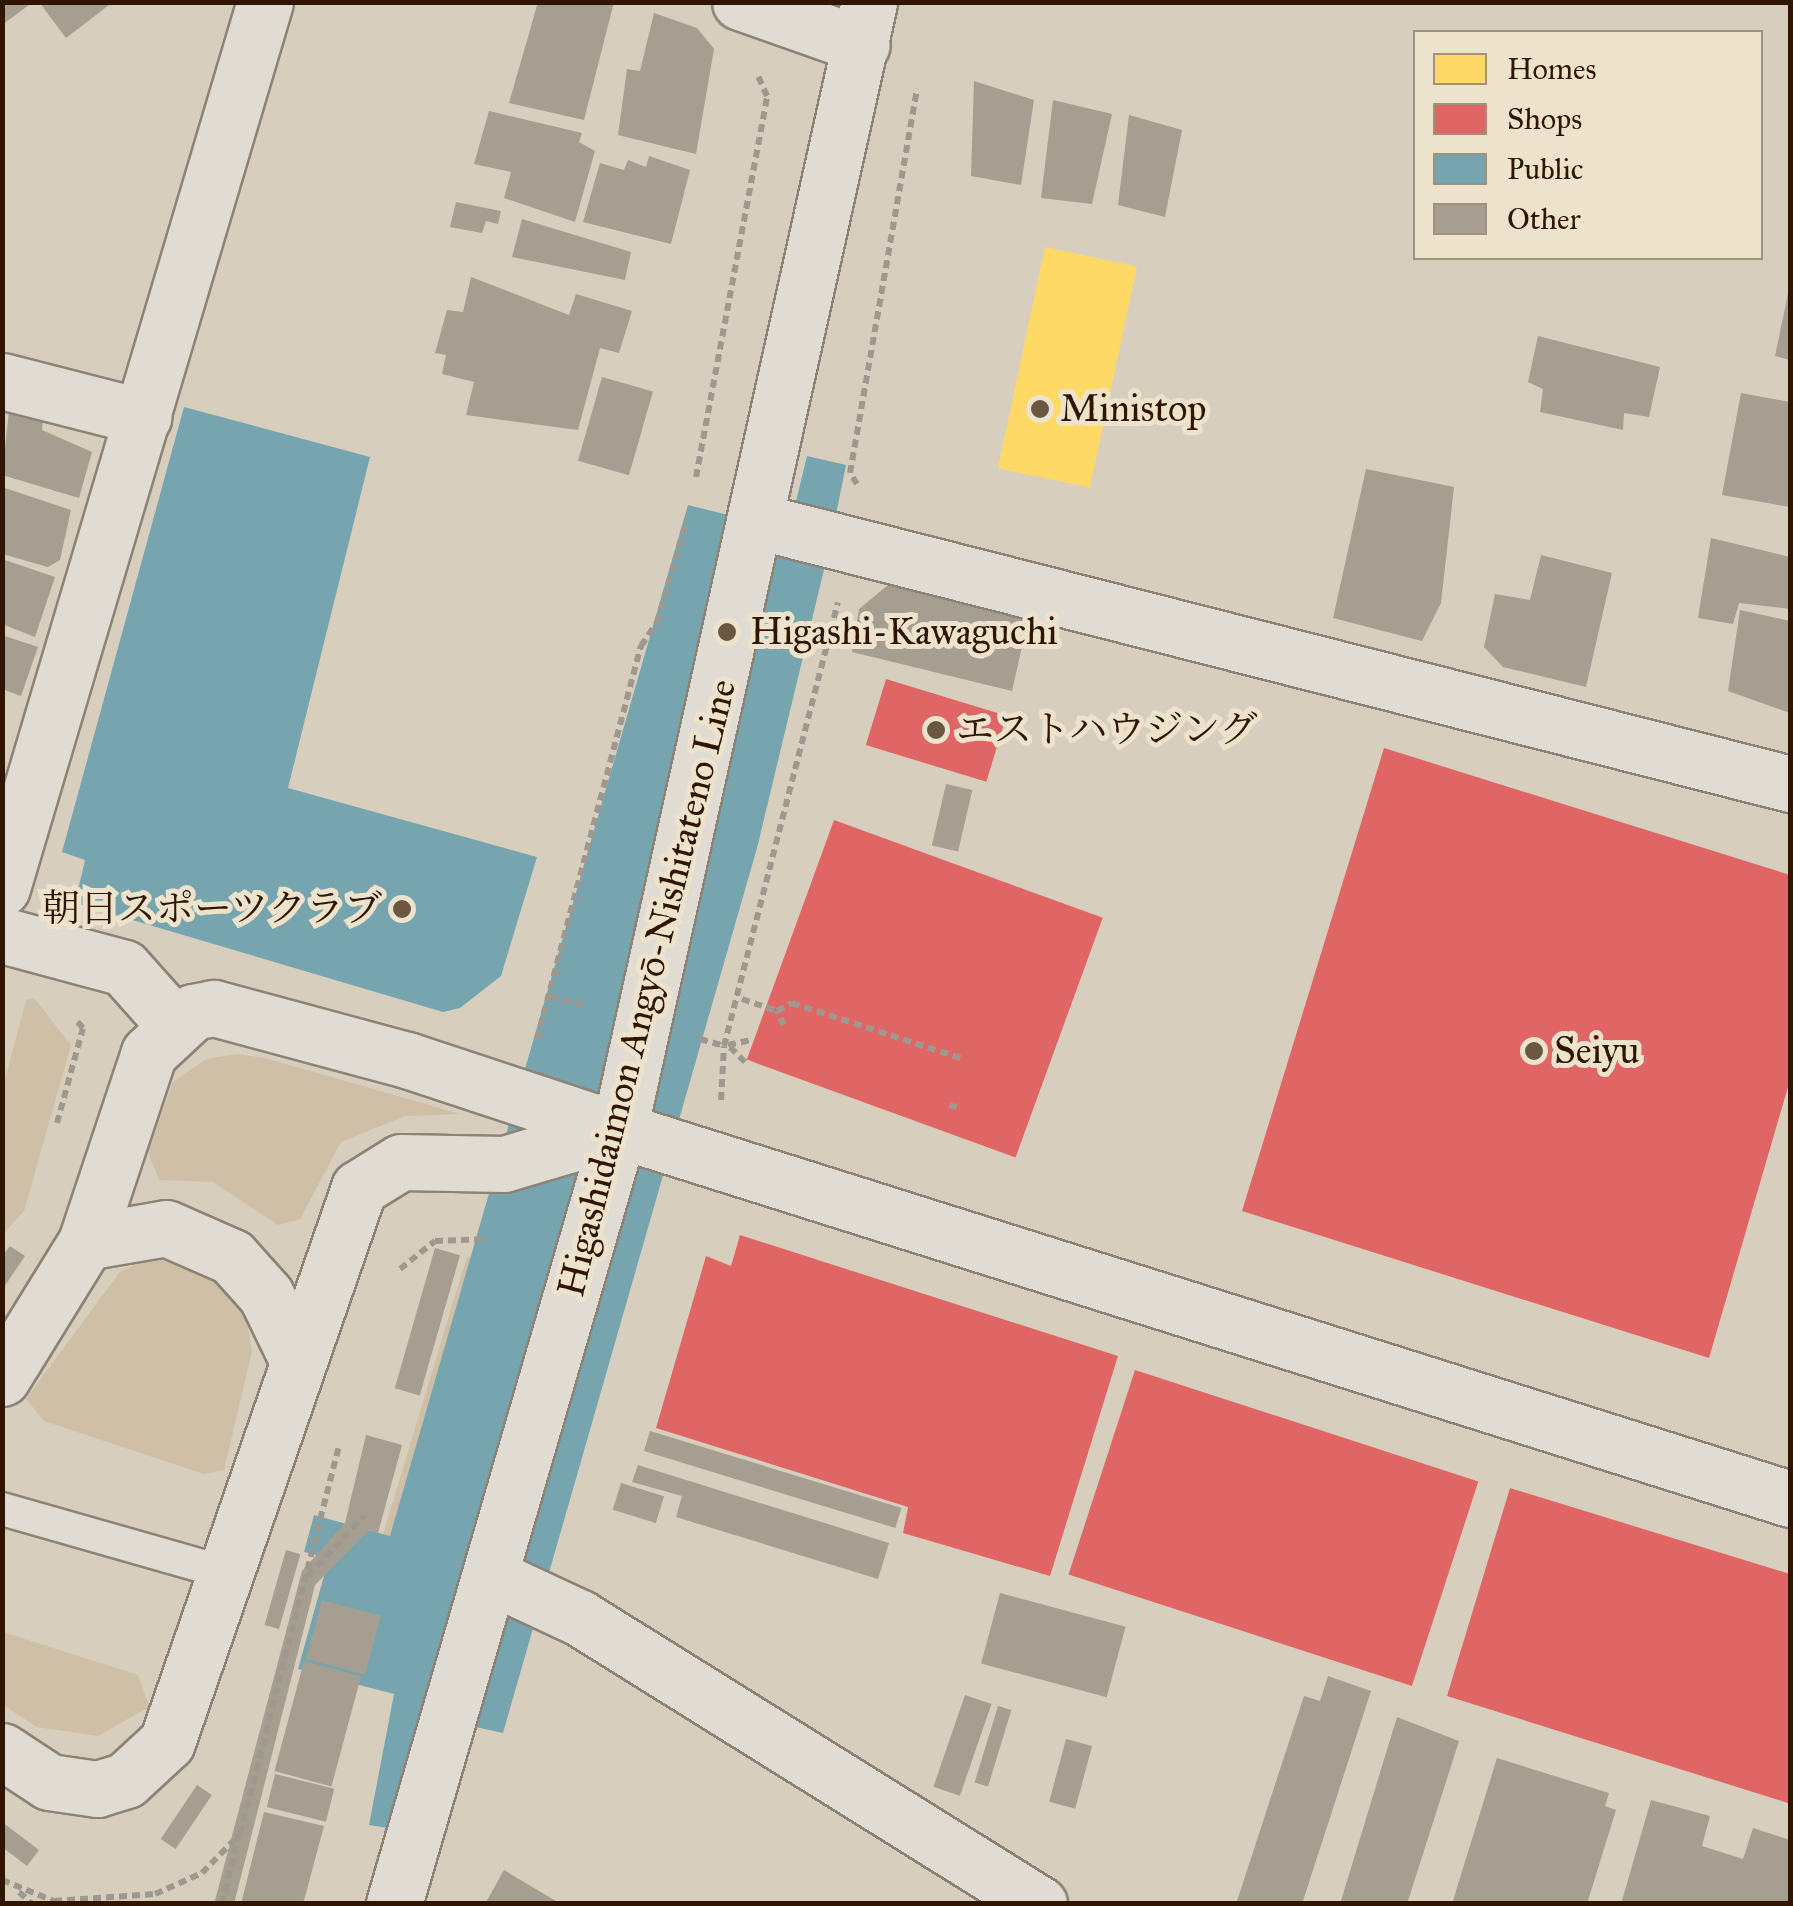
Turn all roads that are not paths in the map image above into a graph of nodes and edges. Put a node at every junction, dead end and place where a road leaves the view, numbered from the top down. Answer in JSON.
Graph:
{"nodes":[{"id":1,"x":265,"y":2,"type":"edge"},
{"id":2,"x":740,"y":2,"type":"edge"},
{"id":3,"x":866,"y":24,"type":"edge"},
{"id":4,"x":2,"y":381,"type":"edge"},
{"id":5,"x":143,"y":417,"type":"junction"},
{"id":6,"x":761,"y":522,"type":"junction"},
{"id":7,"x":1790,"y":784,"type":"edge"},
{"id":8,"x":2,"y":888,"type":"edge"},
{"id":9,"x":2,"y":935,"type":"edge"},
{"id":10,"x":173,"y":1023,"type":"junction"},
{"id":11,"x":620,"y":1130,"type":"junction"},
{"id":12,"x":86,"y":1242,"type":"junction"},
{"id":13,"x":295,"y":1355,"type":"junction"},
{"id":14,"x":2,"y":1378,"type":"edge"},
{"id":15,"x":1790,"y":1500,"type":"edge"},
{"id":16,"x":2,"y":1508,"type":"edge"},
{"id":17,"x":227,"y":1573,"type":"junction"},
{"id":18,"x":490,"y":1576,"type":"junction"},
{"id":19,"x":2,"y":1751,"type":"edge"},
{"id":20,"x":394,"y":1904,"type":"edge"},
{"id":21,"x":1038,"y":1904,"type":"edge"}],
"edges":[{"from":1,"to":5,"type":"street"},
{"from":2,"to":3,"type":"street"},
{"from":3,"to":6,"type":"street","name":"Higashidaimon Angyō-Nishitateno Line"},
{"from":4,"to":5,"type":"street"},
{"from":5,"to":8,"type":"street"},
{"from":6,"to":7,"type":"street"},
{"from":6,"to":11,"type":"street","name":"Higashidaimon Angyō-Nishitateno Line"},
{"from":9,"to":10,"type":"street"},
{"from":10,"to":11,"type":"street"},
{"from":10,"to":12,"type":"street"},
{"from":11,"to":13,"type":"street"},
{"from":11,"to":15,"type":"street"},
{"from":11,"to":18,"type":"street","name":"Higashidaimon Angyō-Nishitateno Line"},
{"from":12,"to":13,"type":"street"},
{"from":12,"to":14,"type":"street"},
{"from":13,"to":17,"type":"street"},
{"from":16,"to":17,"type":"lane"},
{"from":17,"to":19,"type":"street"},
{"from":18,"to":20,"type":"street","name":"Higashidaimon Angyō-Nishitateno Line"},
{"from":18,"to":21,"type":"street"}]}
